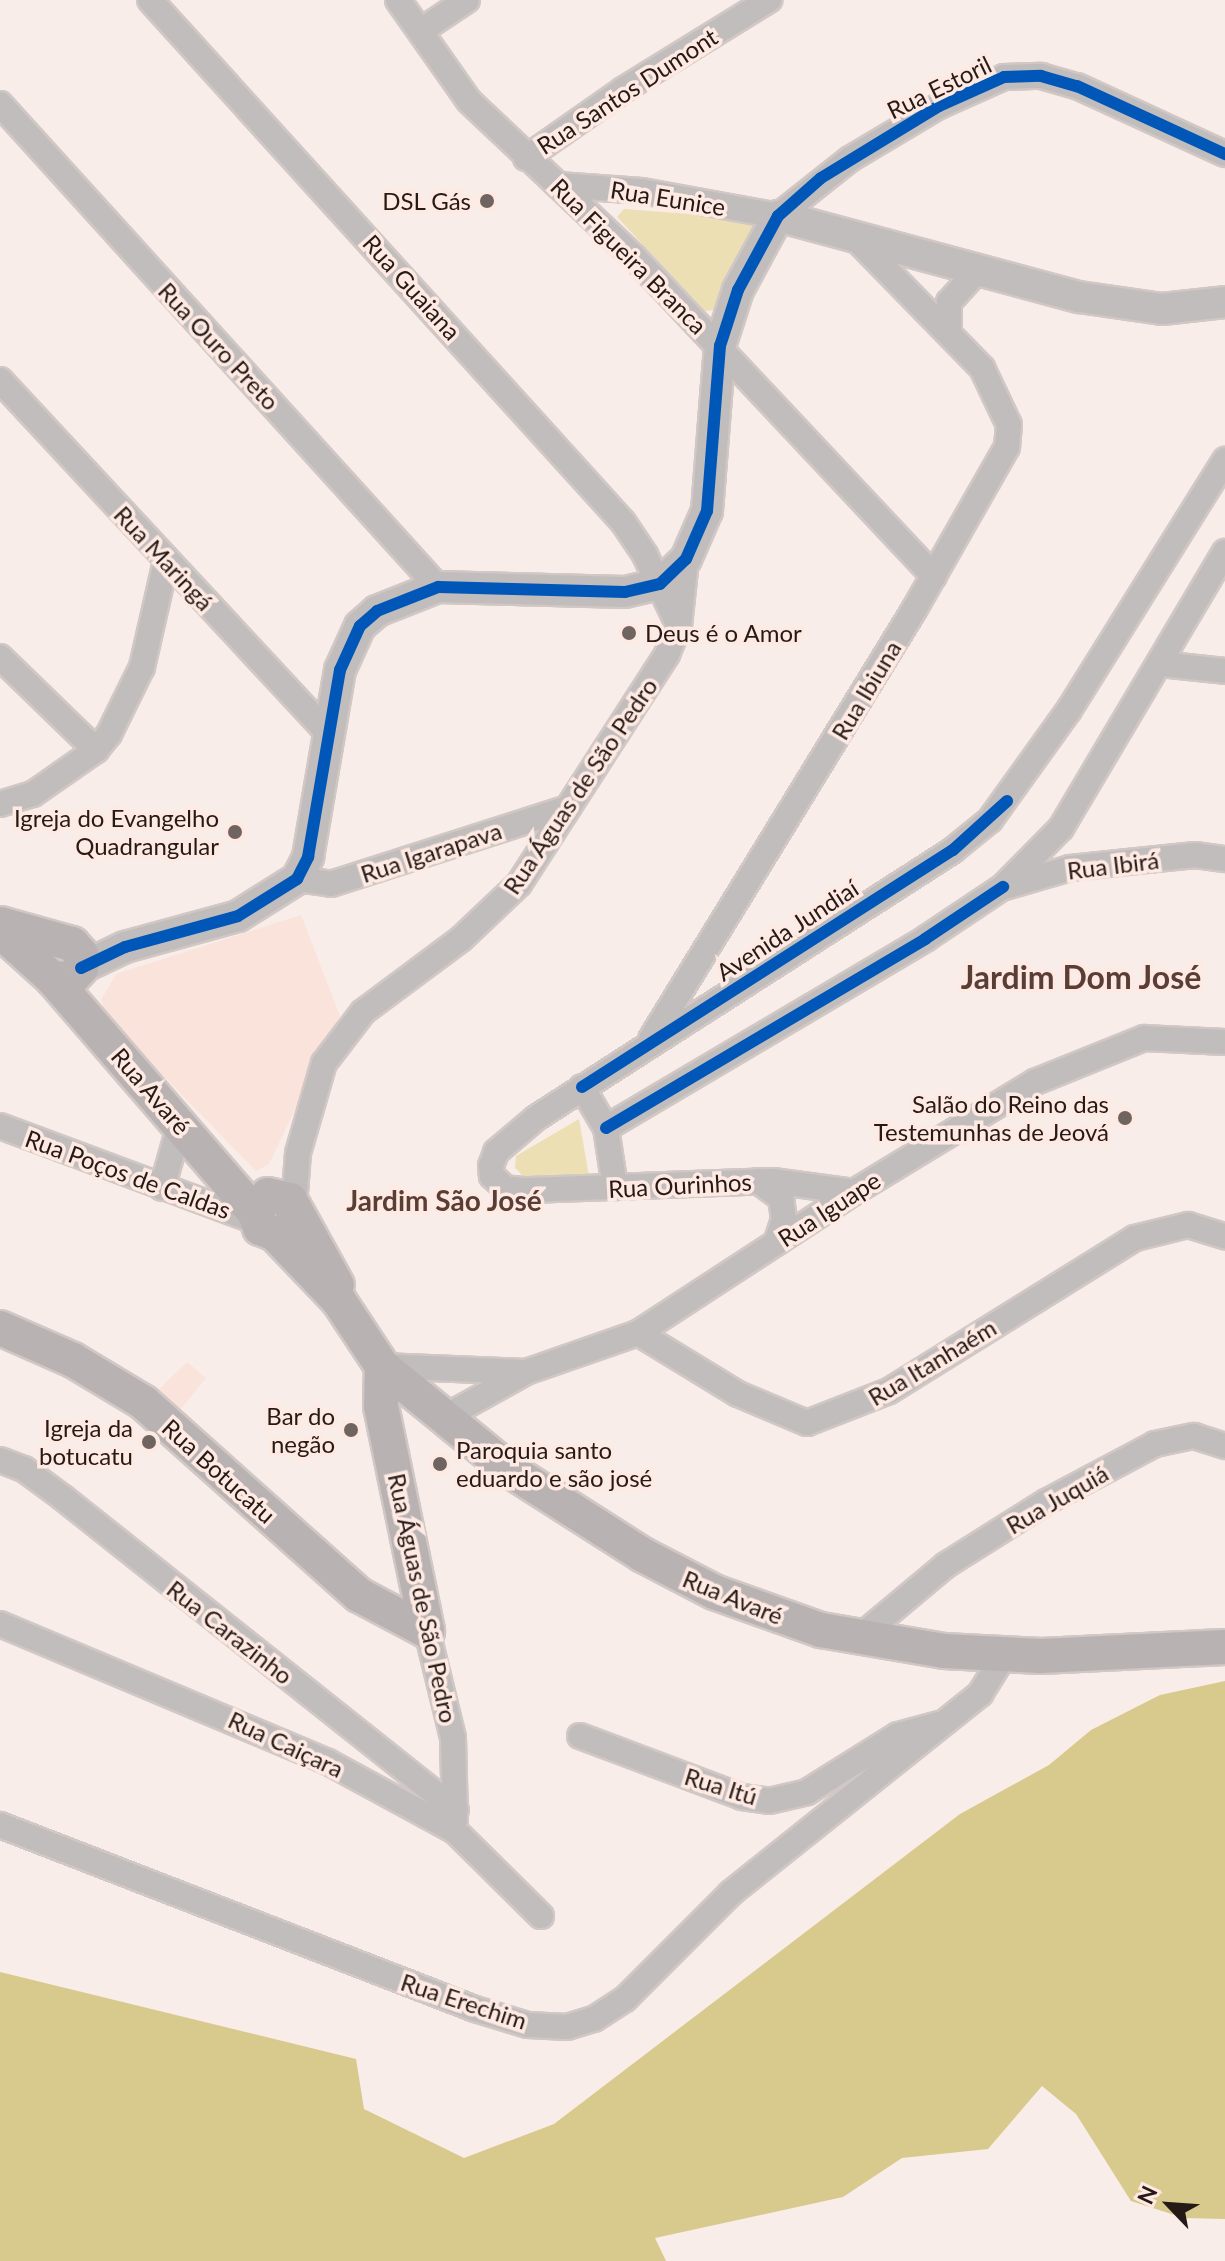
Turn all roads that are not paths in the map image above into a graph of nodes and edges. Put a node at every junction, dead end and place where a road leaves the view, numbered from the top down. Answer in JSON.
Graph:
{"nodes":[{"id":1,"x":150,"y":0,"type":"edge"},
{"id":2,"x":398,"y":0,"type":"edge"},
{"id":3,"x":467,"y":0,"type":"edge"},
{"id":4,"x":769,"y":0,"type":"edge"},
{"id":5,"x":419,"y":16,"type":"edge"},
{"id":6,"x":0,"y":104,"type":"edge"},
{"id":7,"x":1225,"y":154,"type":"edge"},
{"id":8,"x":526,"y":158,"type":"junction"},
{"id":9,"x":558,"y":185,"type":"junction"},
{"id":10,"x":778,"y":216,"type":"junction"},
{"id":11,"x":856,"y":239,"type":"junction"},
{"id":12,"x":979,"y":269,"type":"junction"},
{"id":13,"x":1225,"y":302,"type":"edge"},
{"id":14,"x":949,"y":328,"type":"junction"},
{"id":15,"x":720,"y":346,"type":"junction"},
{"id":16,"x":0,"y":380,"type":"edge"},
{"id":17,"x":1225,"y":460,"type":"edge"},
{"id":18,"x":690,"y":552,"type":"junction"},
{"id":19,"x":1225,"y":552,"type":"edge"},
{"id":20,"x":166,"y":561,"type":"junction"},
{"id":21,"x":934,"y":576,"type":"junction"},
{"id":22,"x":660,"y":584,"type":"junction"},
{"id":23,"x":438,"y":587,"type":"junction"},
{"id":24,"x":679,"y":626,"type":"junction"},
{"id":25,"x":0,"y":657,"type":"edge"},
{"id":26,"x":1160,"y":664,"type":"junction"},
{"id":27,"x":1225,"y":671,"type":"edge"},
{"id":28,"x":329,"y":734,"type":"junction"},
{"id":29,"x":96,"y":750,"type":"junction"},
{"id":30,"x":0,"y":804,"type":"edge"},
{"id":31,"x":564,"y":809,"type":"junction"},
{"id":32,"x":1061,"y":828,"type":"junction"},
{"id":33,"x":1225,"y":859,"type":"edge"},
{"id":34,"x":1070,"y":868,"type":"junction"},
{"id":35,"x":297,"y":879,"type":"junction"},
{"id":36,"x":1003,"y":887,"type":"junction"},
{"id":37,"x":0,"y":924,"type":"edge"},
{"id":38,"x":0,"y":931,"type":"edge"},
{"id":39,"x":65,"y":963,"type":"junction"},
{"id":40,"x":1225,"y":1042,"type":"edge"},
{"id":41,"x":646,"y":1046,"type":"junction"},
{"id":42,"x":582,"y":1087,"type":"junction"},
{"id":43,"x":0,"y":1126,"type":"edge"},
{"id":44,"x":606,"y":1128,"type":"junction"},
{"id":45,"x":190,"y":1136,"type":"junction"},
{"id":46,"x":758,"y":1181,"type":"junction"},
{"id":47,"x":615,"y":1187,"type":"junction"},
{"id":48,"x":162,"y":1188,"type":"junction"},
{"id":49,"x":505,"y":1188,"type":"joint"},
{"id":50,"x":854,"y":1192,"type":"junction"},
{"id":51,"x":274,"y":1211,"type":"junction"},
{"id":52,"x":1225,"y":1236,"type":"edge"},
{"id":53,"x":776,"y":1243,"type":"junction"},
{"id":54,"x":0,"y":1328,"type":"edge"},
{"id":55,"x":638,"y":1333,"type":"junction"},
{"id":56,"x":382,"y":1366,"type":"junction"},
{"id":57,"x":526,"y":1372,"type":"junction"},
{"id":58,"x":447,"y":1416,"type":"junction"},
{"id":59,"x":1225,"y":1446,"type":"edge"},
{"id":60,"x":0,"y":1460,"type":"edge"},
{"id":61,"x":901,"y":1599,"type":"junction"},
{"id":62,"x":0,"y":1624,"type":"edge"},
{"id":63,"x":427,"y":1631,"type":"junction"},
{"id":64,"x":861,"y":1636,"type":"junction"},
{"id":65,"x":905,"y":1645,"type":"junction"},
{"id":66,"x":1225,"y":1647,"type":"edge"},
{"id":67,"x":1005,"y":1654,"type":"junction"},
{"id":68,"x":946,"y":1724,"type":"junction"},
{"id":69,"x":580,"y":1736,"type":"dead end"},
{"id":70,"x":455,"y":1820,"type":"junction"},
{"id":71,"x":0,"y":1825,"type":"edge"},
{"id":72,"x":541,"y":1916,"type":"dead end"}],
"edges":[{"from":1,"to":22,"type":"street","name":"Rua Guaiana"},
{"from":2,"to":5,"type":"street","name":"Rua Figueira Branca"},
{"from":3,"to":5,"type":"street"},
{"from":4,"to":8,"type":"street","name":"Rua Santos Dumont"},
{"from":5,"to":8,"type":"street","name":"Rua Figueira Branca"},
{"from":6,"to":23,"type":"street","name":"Rua Ouro Preto"},
{"from":7,"to":10,"type":"street","name":"Rua Estoril"},
{"from":8,"to":9,"type":"street","name":"Rua Figueira Branca"},
{"from":9,"to":10,"type":"street","name":"Rua Eunice"},
{"from":9,"to":15,"type":"street","name":"Rua Figueira Branca"},
{"from":10,"to":11,"type":"street"},
{"from":10,"to":15,"type":"street"},
{"from":11,"to":12,"type":"street"},
{"from":11,"to":14,"type":"street","name":"Rua Ibiuna"},
{"from":12,"to":13,"type":"street"},
{"from":12,"to":14,"type":"street"},
{"from":14,"to":21,"type":"street","name":"Rua Ibiuna"},
{"from":15,"to":18,"type":"street"},
{"from":15,"to":21,"type":"street","name":"Rua Figueira Branca"},
{"from":16,"to":20,"type":"street","name":"Rua Maringá"},
{"from":17,"to":41,"type":"street","name":"Avenida Jundiaí"},
{"from":18,"to":22,"type":"street"},
{"from":18,"to":24,"type":"street","name":"Rua Águas de São Pedro"},
{"from":19,"to":26,"type":"street"},
{"from":20,"to":28,"type":"street","name":"Rua Maringá"},
{"from":20,"to":29,"type":"street"},
{"from":21,"to":41,"type":"street","name":"Rua Ibiuna"},
{"from":22,"to":23,"type":"street"},
{"from":22,"to":24,"type":"street"},
{"from":23,"to":28,"type":"street"},
{"from":24,"to":31,"type":"street","name":"Rua Águas de São Pedro"},
{"from":25,"to":29,"type":"street"},
{"from":26,"to":27,"type":"street"},
{"from":26,"to":32,"type":"street"},
{"from":28,"to":35,"type":"street"},
{"from":29,"to":30,"type":"street"},
{"from":31,"to":35,"type":"street","name":"Rua Igarapava"},
{"from":31,"to":51,"type":"street","name":"Rua Águas de São Pedro"},
{"from":32,"to":34,"type":"street"},
{"from":32,"to":36,"type":"street"},
{"from":33,"to":34,"type":"street","name":"Rua Ibirá"},
{"from":34,"to":36,"type":"street","name":"Rua Ibirá"},
{"from":35,"to":39,"type":"street"},
{"from":36,"to":44,"type":"street"},
{"from":37,"to":39,"type":"main road"},
{"from":38,"to":39,"type":"main road"},
{"from":39,"to":45,"type":"main road","name":"Rua Avaré"},
{"from":40,"to":50,"type":"street","name":"Rua Iguape"},
{"from":41,"to":42,"type":"street","name":"Avenida Jundiaí"},
{"from":42,"to":44,"type":"street"},
{"from":42,"to":49,"type":"street","name":"Avenida Jundiaí"},
{"from":43,"to":48,"type":"street","name":"Rua Poços de Caldas"},
{"from":44,"to":47,"type":"street"},
{"from":45,"to":48,"type":"street"},
{"from":45,"to":51,"type":"main road","name":"Rua Avaré"},
{"from":46,"to":47,"type":"street","name":"Rua Ourinhos"},
{"from":46,"to":50,"type":"street","name":"Rua Ourinhos"},
{"from":46,"to":53,"type":"street"},
{"from":47,"to":49,"type":"street","name":"Rua Ourinhos"},
{"from":48,"to":51,"type":"street","name":"Rua Poços de Caldas"},
{"from":50,"to":53,"type":"street","name":"Rua Iguape"},
{"from":51,"to":56,"type":"main road","name":"Rua Avaré"},
{"from":52,"to":55,"type":"street","name":"Rua Itanhaém"},
{"from":53,"to":55,"type":"street","name":"Rua Iguape"},
{"from":54,"to":63,"type":"main road","name":"Rua Botucatu"},
{"from":55,"to":57,"type":"street","name":"Rua Iguape"},
{"from":56,"to":57,"type":"street","name":"Rua Iguape"},
{"from":56,"to":58,"type":"main road","name":"Rua Avaré"},
{"from":56,"to":63,"type":"main road","name":"Rua Águas de São Pedro"},
{"from":57,"to":58,"type":"street","name":"Rua Iguape"},
{"from":58,"to":64,"type":"main road","name":"Rua Avaré"},
{"from":59,"to":61,"type":"street","name":"Rua Juquiá"},
{"from":60,"to":70,"type":"street","name":"Rua Carazinho"},
{"from":61,"to":64,"type":"street","name":"Rua Juquiá"},
{"from":61,"to":65,"type":"street"},
{"from":62,"to":70,"type":"street","name":"Rua Caiçara"},
{"from":63,"to":70,"type":"street","name":"Rua Águas de São Pedro"},
{"from":64,"to":65,"type":"main road","name":"Rua Avaré"},
{"from":65,"to":67,"type":"main road","name":"Rua Avaré"},
{"from":66,"to":67,"type":"main road","name":"Rua Avaré"},
{"from":67,"to":68,"type":"street","name":"Rua Erechim"},
{"from":68,"to":69,"type":"street","name":"Rua Itú"},
{"from":68,"to":71,"type":"street","name":"Rua Erechim"},
{"from":70,"to":72,"type":"street","name":"Rua Caiçara"}]}
